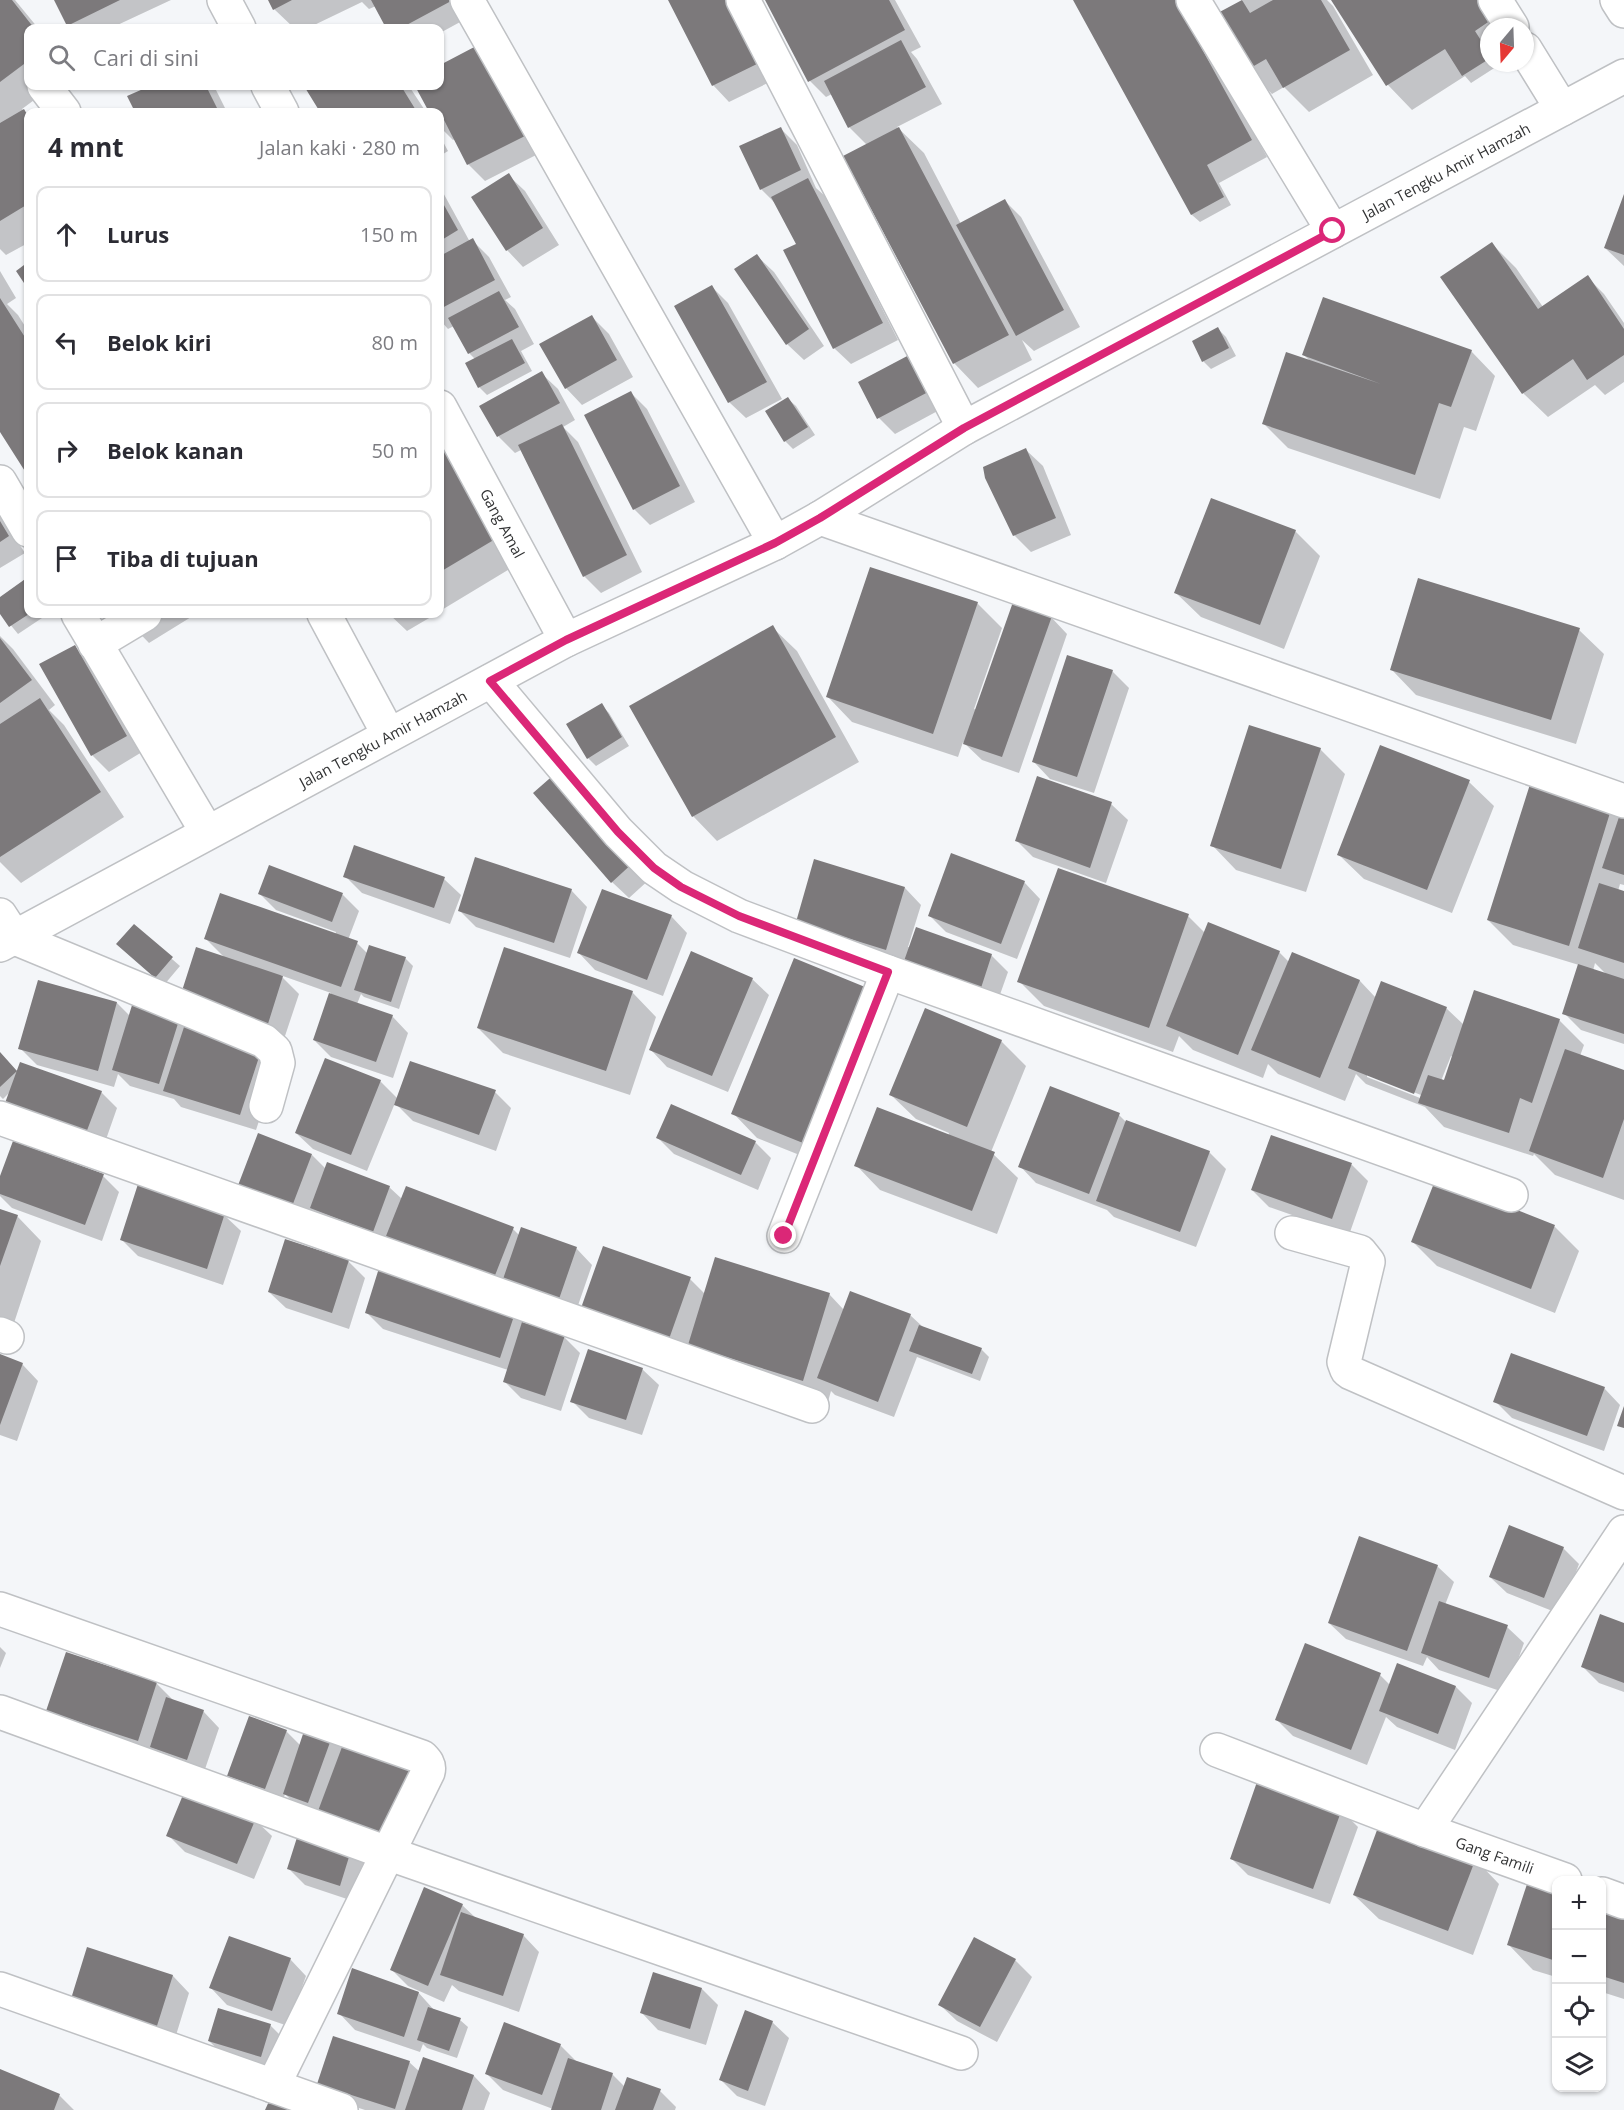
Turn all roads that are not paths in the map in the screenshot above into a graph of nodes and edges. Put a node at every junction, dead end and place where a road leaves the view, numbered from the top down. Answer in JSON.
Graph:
{"nodes":[{"id":1,"x":224,"y":0,"type":"edge"},
{"id":2,"x":467,"y":0,"type":"edge"},
{"id":3,"x":743,"y":0,"type":"edge"},
{"id":4,"x":1192,"y":0,"type":"edge"},
{"id":5,"x":1495,"y":0,"type":"edge"},
{"id":6,"x":1617,"y":0,"type":"edge"},
{"id":7,"x":1624,"y":11,"type":"edge"},
{"id":8,"x":1506,"y":18,"type":"edge"},
{"id":9,"x":237,"y":24,"type":"edge"},
{"id":10,"x":1534,"y":64,"type":"edge"},
{"id":11,"x":1624,"y":76,"type":"edge"},
{"id":12,"x":47,"y":90,"type":"edge"},
{"id":13,"x":270,"y":90,"type":"edge"},
{"id":14,"x":61,"y":108,"type":"edge"},
{"id":15,"x":280,"y":108,"type":"edge"},
{"id":16,"x":1562,"y":109,"type":"junction"},
{"id":17,"x":1333,"y":231,"type":"junction"},
{"id":18,"x":444,"y":414,"type":"edge"},
{"id":19,"x":964,"y":428,"type":"junction"},
{"id":20,"x":0,"y":482,"type":"edge"},
{"id":21,"x":820,"y":518,"type":"junction"},
{"id":22,"x":24,"y":523,"type":"edge"},
{"id":23,"x":775,"y":543,"type":"junction"},
{"id":24,"x":80,"y":618,"type":"edge"},
{"id":25,"x":138,"y":618,"type":"edge"},
{"id":26,"x":326,"y":618,"type":"edge"},
{"id":27,"x":566,"y":640,"type":"junction"},
{"id":28,"x":96,"y":644,"type":"junction"},
{"id":29,"x":490,"y":681,"type":"junction"},
{"id":30,"x":389,"y":735,"type":"junction"},
{"id":31,"x":1624,"y":801,"type":"edge"},
{"id":32,"x":207,"y":832,"type":"junction"},
{"id":33,"x":5,"y":933,"type":"edge"},
{"id":34,"x":888,"y":972,"type":"junction"},
{"id":35,"x":266,"y":1106,"type":"dead end"},
{"id":36,"x":0,"y":1118,"type":"edge"},
{"id":37,"x":1511,"y":1195,"type":"dead end"},
{"id":38,"x":1292,"y":1233,"type":"dead end"},
{"id":39,"x":784,"y":1236,"type":"dead end"},
{"id":40,"x":812,"y":1406,"type":"dead end"},
{"id":41,"x":1624,"y":1493,"type":"edge"},
{"id":42,"x":1624,"y":1533,"type":"edge"},
{"id":43,"x":0,"y":1609,"type":"edge"},
{"id":44,"x":0,"y":1712,"type":"edge"},
{"id":45,"x":1217,"y":1750,"type":"dead end"},
{"id":46,"x":1425,"y":1830,"type":"junction"},
{"id":47,"x":387,"y":1853,"type":"junction"},
{"id":48,"x":1552,"y":1876,"type":"edge"},
{"id":49,"x":1606,"y":1895,"type":"edge"},
{"id":50,"x":1624,"y":1902,"type":"edge"},
{"id":51,"x":0,"y":1989,"type":"edge"},
{"id":52,"x":961,"y":2053,"type":"dead end"},
{"id":53,"x":273,"y":2086,"type":"junction"},
{"id":54,"x":342,"y":2110,"type":"edge"}],
"edges":[{"from":1,"to":9,"type":"street"},
{"from":2,"to":23,"type":"street"},
{"from":3,"to":19,"type":"street"},
{"from":4,"to":17,"type":"street"},
{"from":5,"to":8,"type":"street"},
{"from":6,"to":7,"type":"street"},
{"from":10,"to":16,"type":"street"},
{"from":11,"to":16,"type":"street","name":"Jalan Tengku Amir Hamzah"},
{"from":12,"to":14,"type":"street"},
{"from":13,"to":15,"type":"street"},
{"from":16,"to":17,"type":"street","name":"Jalan Tengku Amir Hamzah"},
{"from":17,"to":19,"type":"street","name":"Jalan Tengku Amir Hamzah"},
{"from":18,"to":27,"type":"street","name":"Gang Amal"},
{"from":19,"to":21,"type":"street","name":"Jalan Tengku Amir Hamzah"},
{"from":20,"to":22,"type":"street"},
{"from":21,"to":23,"type":"street","name":"Jalan Tengku Amir Hamzah"},
{"from":21,"to":31,"type":"street"},
{"from":23,"to":27,"type":"street","name":"Jalan Tengku Amir Hamzah"},
{"from":24,"to":28,"type":"street"},
{"from":25,"to":28,"type":"street"},
{"from":26,"to":30,"type":"street"},
{"from":27,"to":29,"type":"street","name":"Jalan Tengku Amir Hamzah"},
{"from":28,"to":32,"type":"street"},
{"from":29,"to":30,"type":"street","name":"Jalan Tengku Amir Hamzah"},
{"from":29,"to":34,"type":"street"},
{"from":30,"to":32,"type":"street","name":"Jalan Tengku Amir Hamzah"},
{"from":32,"to":33,"type":"street","name":"Jalan Tengku Amir Hamzah"},
{"from":33,"to":35,"type":"street"},
{"from":34,"to":37,"type":"street"},
{"from":34,"to":39,"type":"street"},
{"from":36,"to":40,"type":"street"},
{"from":38,"to":41,"type":"street"},
{"from":42,"to":46,"type":"street"},
{"from":43,"to":47,"type":"street"},
{"from":44,"to":47,"type":"street"},
{"from":45,"to":46,"type":"street","name":"Gang Famili"},
{"from":46,"to":48,"type":"street","name":"Gang Famili"},
{"from":47,"to":52,"type":"street"},
{"from":47,"to":53,"type":"street"},
{"from":49,"to":50,"type":"street"},
{"from":51,"to":53,"type":"street"},
{"from":53,"to":54,"type":"street"}]}
